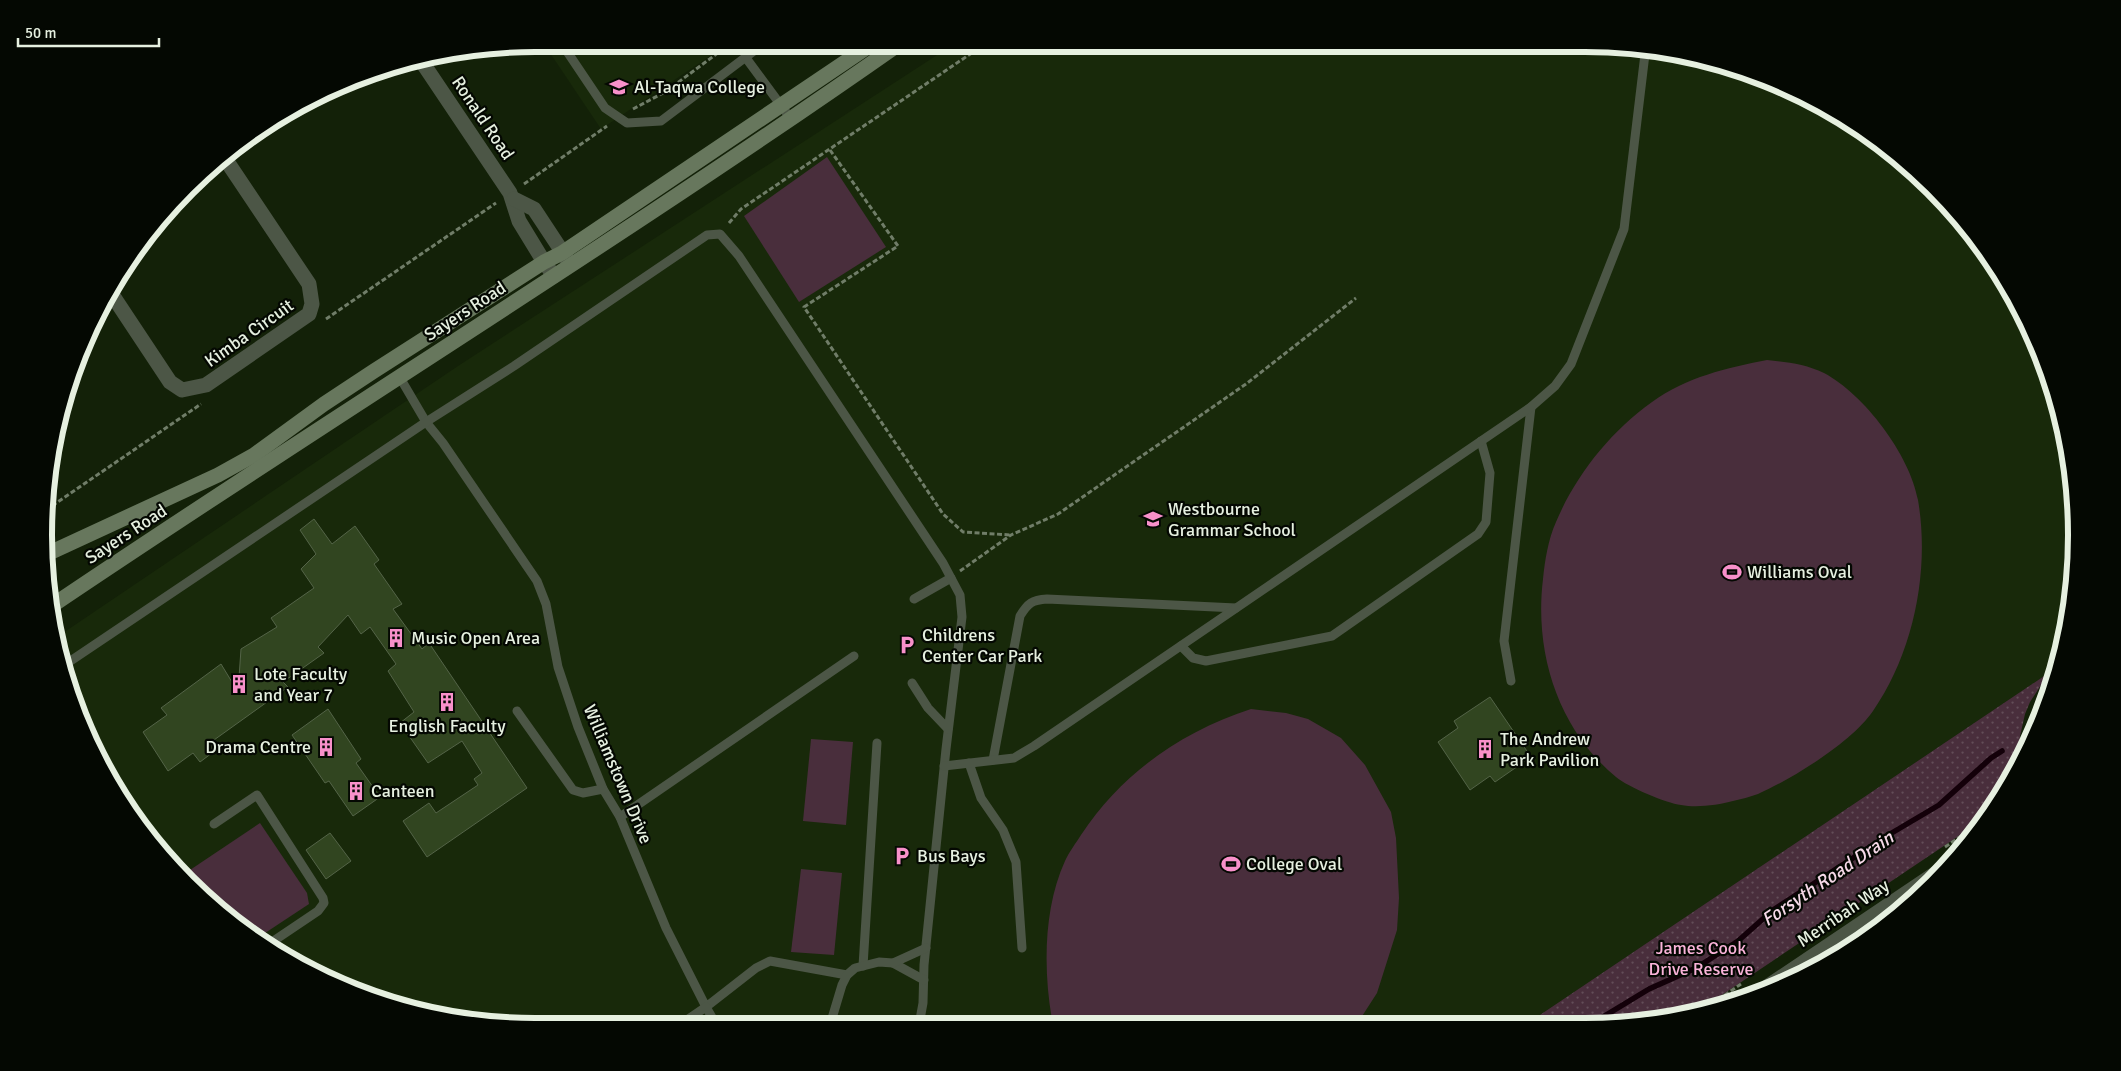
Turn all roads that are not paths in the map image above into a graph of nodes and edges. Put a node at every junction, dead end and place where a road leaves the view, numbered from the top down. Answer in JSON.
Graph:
{"nodes":[{"id":1,"x":568,"y":53,"type":"edge"},
{"id":2,"x":752,"y":53,"type":"edge"},
{"id":3,"x":859,"y":53,"type":"edge"},
{"id":4,"x":886,"y":53,"type":"edge"},
{"id":5,"x":1645,"y":57,"type":"edge"},
{"id":6,"x":746,"y":58,"type":"junction"},
{"id":7,"x":425,"y":66,"type":"edge"},
{"id":8,"x":781,"y":105,"type":"junction"},
{"id":9,"x":792,"y":120,"type":"junction"},
{"id":10,"x":228,"y":163,"type":"edge"},
{"id":11,"x":514,"y":199,"type":"junction"},
{"id":12,"x":562,"y":253,"type":"junction"},
{"id":13,"x":544,"y":262,"type":"junction"},
{"id":14,"x":571,"y":265,"type":"junction"},
{"id":15,"x":554,"y":276,"type":"junction"},
{"id":16,"x":115,"y":298,"type":"edge"},
{"id":17,"x":400,"y":376,"type":"junction"},
{"id":18,"x":1531,"y":407,"type":"junction"},
{"id":19,"x":426,"y":422,"type":"junction"},
{"id":20,"x":1481,"y":441,"type":"junction"},
{"id":21,"x":254,"y":455,"type":"junction"},
{"id":22,"x":53,"y":551,"type":"edge"},
{"id":23,"x":951,"y":578,"type":"junction"},
{"id":24,"x":914,"y":599,"type":"dead end"},
{"id":25,"x":57,"y":602,"type":"edge"},
{"id":26,"x":1236,"y":608,"type":"junction"},
{"id":27,"x":1181,"y":646,"type":"junction"},
{"id":28,"x":854,"y":656,"type":"dead end"},
{"id":29,"x":69,"y":662,"type":"edge"},
{"id":30,"x":1511,"y":681,"type":"dead end"},
{"id":31,"x":912,"y":683,"type":"dead end"},
{"id":32,"x":517,"y":711,"type":"dead end"},
{"id":33,"x":948,"y":729,"type":"junction"},
{"id":34,"x":878,"y":743,"type":"dead end"},
{"id":35,"x":993,"y":760,"type":"junction"},
{"id":36,"x":969,"y":763,"type":"junction"},
{"id":37,"x":944,"y":766,"type":"junction"},
{"id":38,"x":602,"y":789,"type":"junction"},
{"id":39,"x":620,"y":818,"type":"junction"},
{"id":40,"x":214,"y":824,"type":"dead end"},
{"id":41,"x":1919,"y":884,"type":"edge"},
{"id":42,"x":273,"y":941,"type":"edge"},
{"id":43,"x":926,"y":948,"type":"junction"},
{"id":44,"x":1022,"y":948,"type":"dead end"},
{"id":45,"x":893,"y":963,"type":"junction"},
{"id":46,"x":862,"y":966,"type":"junction"},
{"id":47,"x":846,"y":975,"type":"junction"},
{"id":48,"x":1783,"y":976,"type":"edge"},
{"id":49,"x":924,"y":980,"type":"junction"},
{"id":50,"x":706,"y":1007,"type":"junction"},
{"id":51,"x":690,"y":1018,"type":"edge"},
{"id":52,"x":712,"y":1018,"type":"edge"},
{"id":53,"x":832,"y":1018,"type":"edge"},
{"id":54,"x":920,"y":1018,"type":"edge"}],
"edges":[{"from":1,"to":6,"type":"lane"},
{"from":2,"to":6,"type":"lane"},
{"from":3,"to":8,"type":"main road","name":"Sayers Road"},
{"from":4,"to":9,"type":"main road","name":"Sayers Road"},
{"from":5,"to":18,"type":"lane"},
{"from":6,"to":8,"type":"lane"},
{"from":7,"to":11,"type":"street","name":"Ronald Road"},
{"from":8,"to":9,"type":"lane"},
{"from":8,"to":12,"type":"main road","name":"Sayers Road"},
{"from":9,"to":14,"type":"main road","name":"Sayers Road"},
{"from":10,"to":16,"type":"street","name":"Kimba Circuit"},
{"from":11,"to":12,"type":"street","name":"Ronald Road"},
{"from":11,"to":13,"type":"street","name":"Ronald Road"},
{"from":12,"to":13,"type":"main road","name":"Sayers Road"},
{"from":12,"to":14,"type":"street","name":"Ronald Road"},
{"from":13,"to":15,"type":"street","name":"Ronald Road"},
{"from":13,"to":21,"type":"main road","name":"Sayers Road"},
{"from":14,"to":15,"type":"main road","name":"Sayers Road"},
{"from":15,"to":17,"type":"main road","name":"Sayers Road"},
{"from":17,"to":19,"type":"lane","name":"Williamstown Drive"},
{"from":17,"to":21,"type":"main road"},
{"from":17,"to":25,"type":"main road","name":"Sayers Road"},
{"from":18,"to":20,"type":"lane"},
{"from":18,"to":30,"type":"lane"},
{"from":19,"to":23,"type":"lane"},
{"from":19,"to":29,"type":"lane"},
{"from":19,"to":38,"type":"lane","name":"Williamstown Drive"},
{"from":20,"to":26,"type":"lane"},
{"from":20,"to":27,"type":"lane"},
{"from":21,"to":22,"type":"main road","name":"Sayers Road"},
{"from":23,"to":24,"type":"lane"},
{"from":23,"to":33,"type":"lane"},
{"from":26,"to":27,"type":"lane"},
{"from":26,"to":35,"type":"lane"},
{"from":27,"to":35,"type":"lane"},
{"from":28,"to":39,"type":"lane"},
{"from":31,"to":33,"type":"lane"},
{"from":32,"to":38,"type":"lane"},
{"from":33,"to":37,"type":"lane"},
{"from":34,"to":46,"type":"lane"},
{"from":35,"to":36,"type":"lane"},
{"from":36,"to":37,"type":"lane"},
{"from":36,"to":44,"type":"lane"},
{"from":37,"to":43,"type":"lane"},
{"from":38,"to":39,"type":"lane","name":"Williamstown Drive"},
{"from":39,"to":50,"type":"lane","name":"Williamstown Drive"},
{"from":40,"to":42,"type":"lane"},
{"from":41,"to":48,"type":"street","name":"Merribah Way"},
{"from":43,"to":45,"type":"lane"},
{"from":43,"to":49,"type":"lane"},
{"from":45,"to":46,"type":"lane"},
{"from":45,"to":49,"type":"lane"},
{"from":46,"to":47,"type":"lane"},
{"from":47,"to":50,"type":"lane"},
{"from":47,"to":53,"type":"lane"},
{"from":49,"to":54,"type":"lane"},
{"from":50,"to":51,"type":"lane"},
{"from":50,"to":52,"type":"lane","name":"Williamstown Drive"}]}
